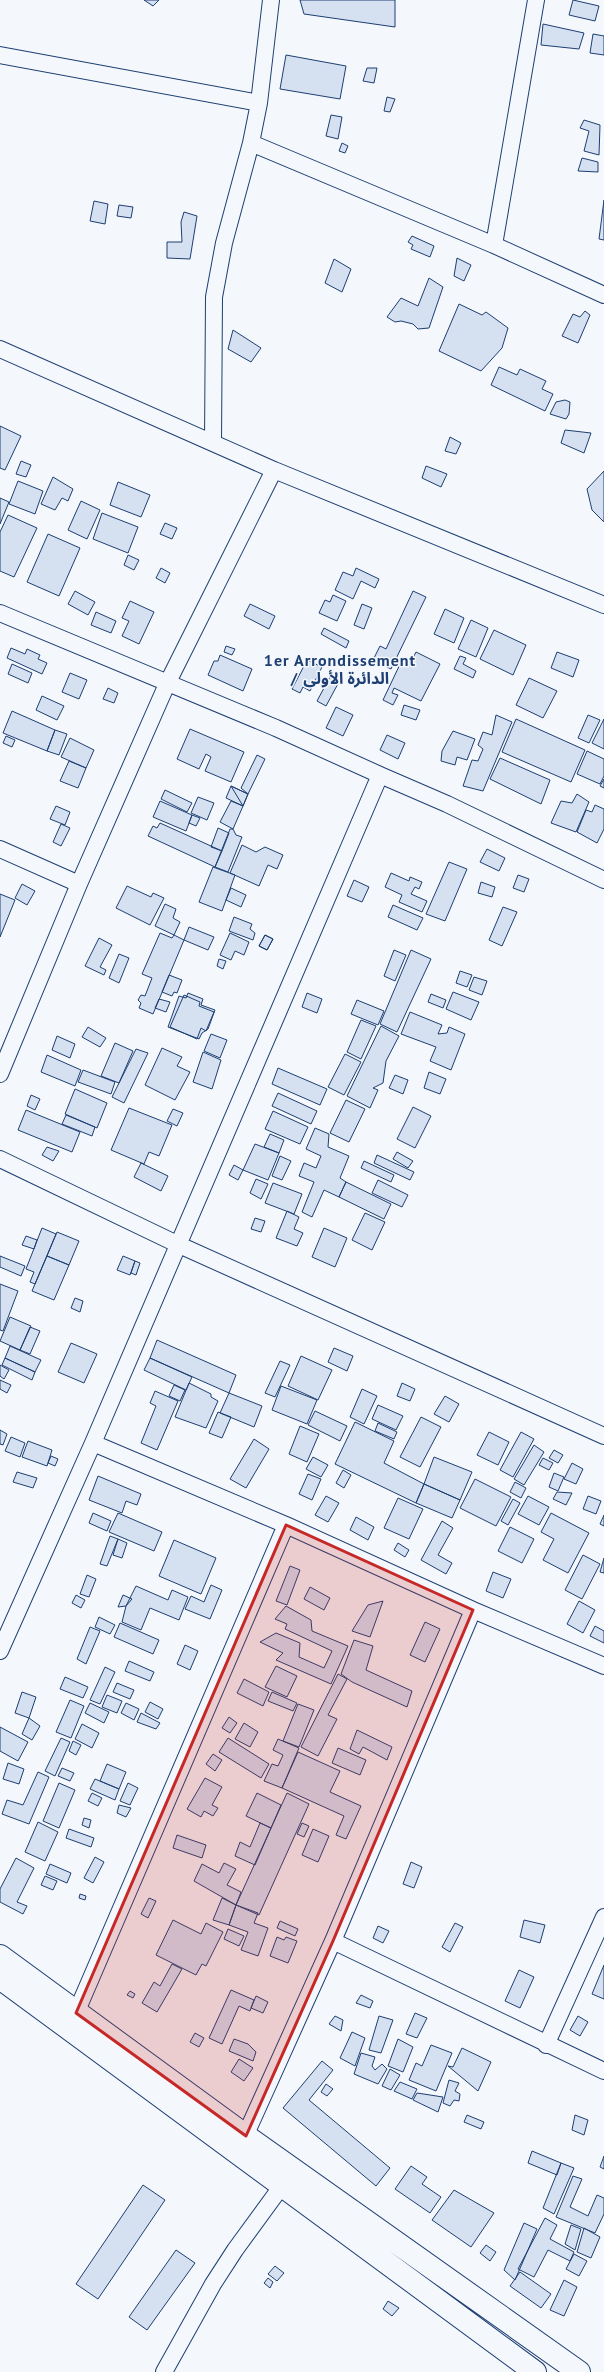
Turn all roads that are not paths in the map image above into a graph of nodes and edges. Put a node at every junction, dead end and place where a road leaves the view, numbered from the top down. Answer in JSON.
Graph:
{"nodes":[{"id":1,"x":271,"y":0,"type":"edge"},
{"id":2,"x":536,"y":0,"type":"edge"},
{"id":3,"x":0,"y":55,"type":"edge"},
{"id":4,"x":259,"y":103,"type":"junction"},
{"id":5,"x":252,"y":143,"type":"junction"},
{"id":6,"x":494,"y":245,"type":"junction"},
{"id":7,"x":604,"y":295,"type":"edge"},
{"id":8,"x":0,"y":349,"type":"edge"},
{"id":9,"x":213,"y":442,"type":"junction"},
{"id":10,"x":274,"y":470,"type":"junction"},
{"id":11,"x":604,"y":604,"type":"edge"},
{"id":12,"x":0,"y":613,"type":"edge"},
{"id":13,"x":167,"y":684,"type":"junction"},
{"id":14,"x":380,"y":775,"type":"junction"},
{"id":15,"x":0,"y":849,"type":"edge"},
{"id":16,"x":604,"y":880,"type":"edge"},
{"id":17,"x":79,"y":884,"type":"junction"},
{"id":18,"x":0,"y":1074,"type":"edge"},
{"id":19,"x":0,"y":1159,"type":"edge"},
{"id":20,"x":177,"y":1244,"type":"junction"},
{"id":21,"x":604,"y":1436,"type":"edge"},
{"id":22,"x":93,"y":1443,"type":"junction"},
{"id":23,"x":286,"y":1525,"type":"junction"},
{"id":24,"x":473,"y":1610,"type":"junction"},
{"id":25,"x":0,"y":1651,"type":"edge"},
{"id":26,"x":604,"y":1666,"type":"edge"},
{"id":27,"x":604,"y":1917,"type":"edge"},
{"id":28,"x":333,"y":1940,"type":"junction"},
{"id":29,"x":0,"y":1956,"type":"edge"},
{"id":30,"x":0,"y":1978,"type":"edge"},
{"id":31,"x":76,"y":2013,"type":"junction"},
{"id":32,"x":546,"y":2045,"type":"junction"},
{"id":33,"x":604,"y":2071,"type":"edge"},
{"id":34,"x":241,"y":2145,"type":"junction"},
{"id":35,"x":281,"y":2187,"type":"junction"},
{"id":36,"x":164,"y":2372,"type":"edge"},
{"id":37,"x":536,"y":2372,"type":"edge"},
{"id":38,"x":579,"y":2372,"type":"edge"}],
"edges":[{"from":1,"to":4,"type":"street"},
{"from":2,"to":6,"type":"street"},
{"from":3,"to":4,"type":"street"},
{"from":4,"to":5,"type":"street"},
{"from":5,"to":6,"type":"street"},
{"from":5,"to":9,"type":"street"},
{"from":6,"to":7,"type":"street"},
{"from":8,"to":9,"type":"street"},
{"from":9,"to":10,"type":"street"},
{"from":10,"to":11,"type":"street"},
{"from":10,"to":13,"type":"street"},
{"from":12,"to":13,"type":"street"},
{"from":13,"to":14,"type":"street"},
{"from":13,"to":17,"type":"street"},
{"from":14,"to":16,"type":"street"},
{"from":14,"to":20,"type":"street"},
{"from":15,"to":17,"type":"street"},
{"from":17,"to":18,"type":"street"},
{"from":19,"to":20,"type":"street"},
{"from":20,"to":21,"type":"street"},
{"from":20,"to":22,"type":"street"},
{"from":22,"to":23,"type":"street"},
{"from":22,"to":25,"type":"street"},
{"from":23,"to":24,"type":"street"},
{"from":23,"to":31,"type":"street"},
{"from":24,"to":26,"type":"street"},
{"from":24,"to":28,"type":"street"},
{"from":27,"to":32,"type":"street"},
{"from":28,"to":32,"type":"street"},
{"from":28,"to":34,"type":"street"},
{"from":29,"to":31,"type":"street"},
{"from":30,"to":34,"type":"street"},
{"from":31,"to":34,"type":"street"},
{"from":32,"to":33,"type":"street"},
{"from":34,"to":35,"type":"street"},
{"from":34,"to":38,"type":"street"},
{"from":35,"to":36,"type":"street"},
{"from":35,"to":37,"type":"street"}]}
